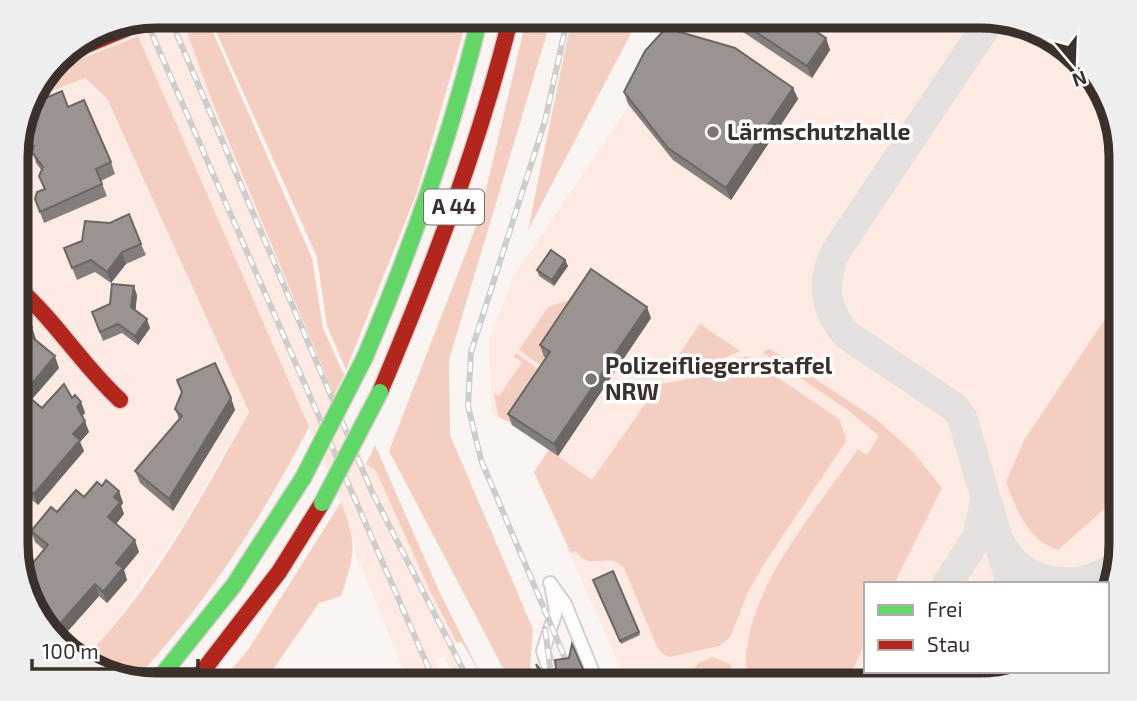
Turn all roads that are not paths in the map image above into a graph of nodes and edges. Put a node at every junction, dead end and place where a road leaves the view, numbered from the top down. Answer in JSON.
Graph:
{"nodes":[{"id":1,"x":477,"y":28,"type":"edge"},
{"id":2,"x":508,"y":28,"type":"edge"},
{"id":3,"x":28,"y":296,"type":"edge"},
{"id":4,"x":120,"y":400,"type":"dead end"},
{"id":5,"x":550,"y":672,"type":"edge"},
{"id":6,"x":164,"y":673,"type":"edge"},
{"id":7,"x":201,"y":673,"type":"edge"},
{"id":8,"x":592,"y":673,"type":"edge"}],
"edges":[{"from":1,"to":6,"type":"main road","number":"A 44","bridge":true},
{"from":2,"to":7,"type":"main road","number":"A 44","bridge":true},
{"from":3,"to":4,"type":"main road"},
{"from":5,"to":8,"type":"street"}]}
